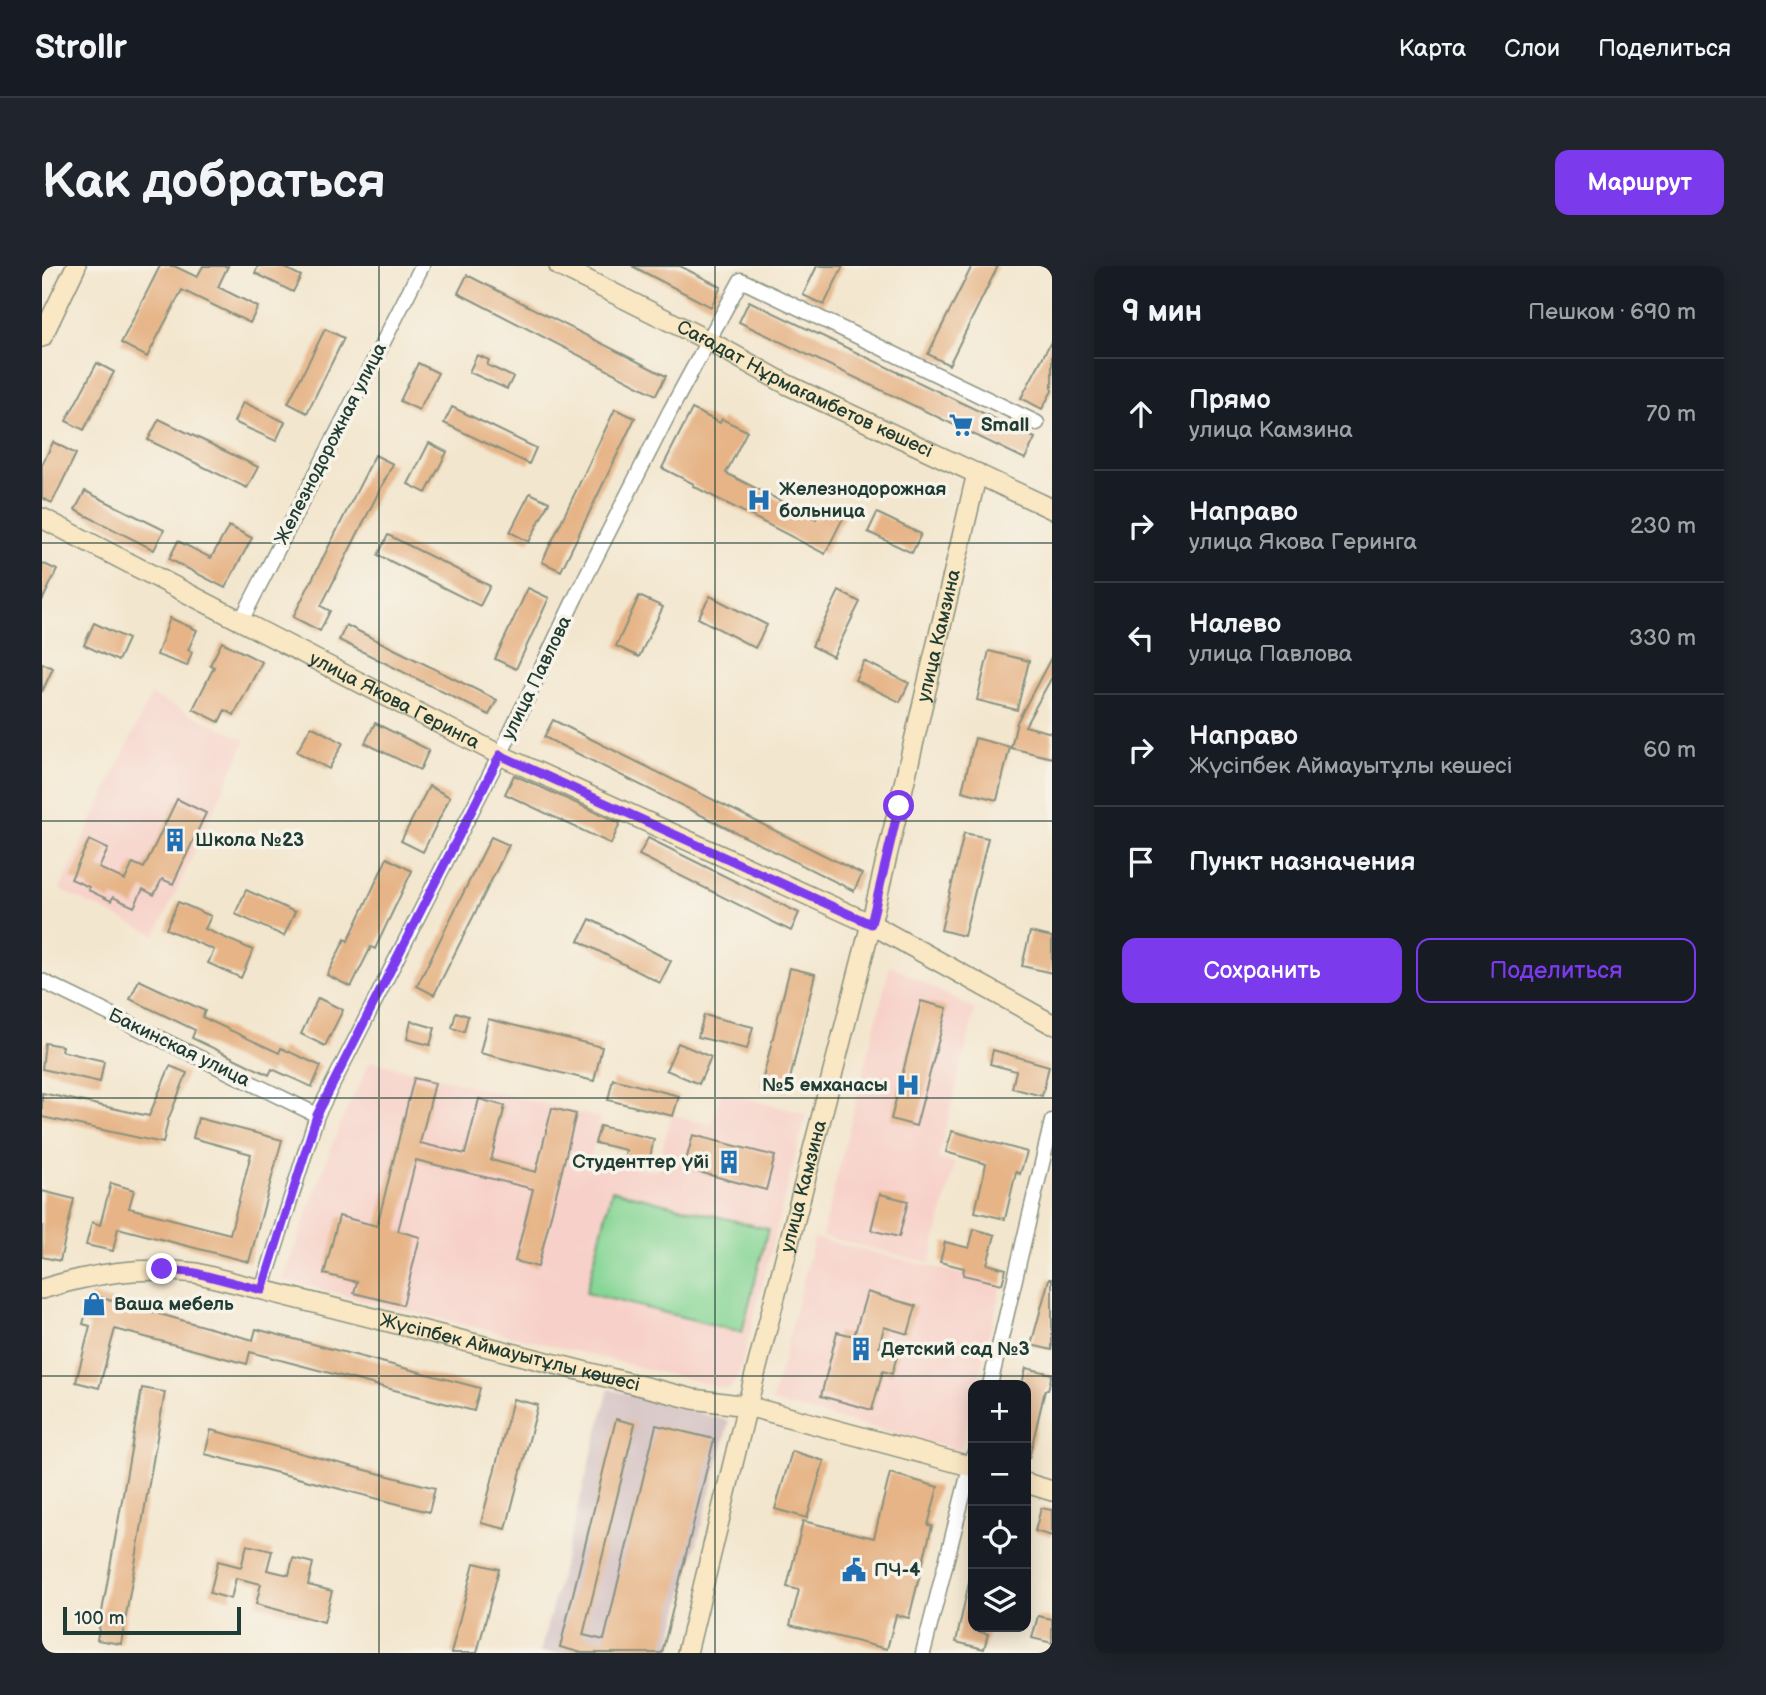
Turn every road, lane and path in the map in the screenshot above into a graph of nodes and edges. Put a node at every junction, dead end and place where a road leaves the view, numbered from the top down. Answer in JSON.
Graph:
{"nodes":[{"id":1,"x":76,"y":266,"type":"edge"},
{"id":2,"x":422,"y":266,"type":"edge"},
{"id":3,"x":559,"y":266,"type":"edge"},
{"id":4,"x":42,"y":337,"type":"edge"},
{"id":5,"x":709,"y":341,"type":"junction"},
{"id":6,"x":1037,"y":423,"type":"dead end"},
{"id":7,"x":977,"y":473,"type":"junction"},
{"id":8,"x":1052,"y":509,"type":"edge"},
{"id":9,"x":42,"y":518,"type":"edge"},
{"id":10,"x":241,"y":621,"type":"junction"},
{"id":11,"x":500,"y":755,"type":"junction"},
{"id":12,"x":871,"y":924,"type":"junction"},
{"id":13,"x":42,"y":981,"type":"edge"},
{"id":14,"x":1052,"y":1024,"type":"edge"},
{"id":15,"x":317,"y":1115,"type":"junction"},
{"id":16,"x":1052,"y":1121,"type":"edge"},
{"id":17,"x":42,"y":1289,"type":"edge"},
{"id":18,"x":262,"y":1290,"type":"junction"},
{"id":19,"x":991,"y":1380,"type":"edge"},
{"id":20,"x":747,"y":1406,"type":"junction"},
{"id":21,"x":968,"y":1462,"type":"edge"},
{"id":22,"x":968,"y":1479,"type":"edge"},
{"id":23,"x":1031,"y":1485,"type":"edge"},
{"id":24,"x":1052,"y":1491,"type":"edge"},
{"id":25,"x":687,"y":1653,"type":"edge"},
{"id":26,"x":923,"y":1653,"type":"edge"}],
"edges":[{"from":1,"to":4,"type":"street"},
{"from":2,"to":10,"type":"street","name":"Железнодорожная улица"},
{"from":3,"to":5,"type":"street","name":"Сағадат Нұрмағамбетов көшесі"},
{"from":5,"to":6,"type":"street","name":"улица Павлова"},
{"from":5,"to":7,"type":"street","name":"Сағадат Нұрмағамбетов көшесі"},
{"from":5,"to":11,"type":"street","name":"улица Павлова"},
{"from":7,"to":8,"type":"street","name":"Сағадат Нұрмағамбетов көшесі"},
{"from":7,"to":12,"type":"street","name":"улица Камзина"},
{"from":9,"to":10,"type":"street","name":"улица Якова Геринга"},
{"from":10,"to":11,"type":"street","name":"улица Якова Геринга"},
{"from":11,"to":12,"type":"street","name":"улица Якова Геринга"},
{"from":11,"to":15,"type":"street","name":"улица Павлова"},
{"from":12,"to":14,"type":"street","name":"улица Якова Геринга"},
{"from":12,"to":20,"type":"street","name":"улица Камзина"},
{"from":13,"to":15,"type":"street","name":"Бакинская улица"},
{"from":15,"to":18,"type":"street","name":"улица Павлова"},
{"from":16,"to":19,"type":"street"},
{"from":17,"to":18,"type":"street","name":"Жүсіпбек Аймауытұлы көшесі"},
{"from":18,"to":20,"type":"street","name":"Жүсіпбек Аймауытұлы көшесі"},
{"from":20,"to":21,"type":"street","name":"Жүсіпбек Аймауытұлы көшесі"},
{"from":20,"to":25,"type":"street","name":"улица Камзина"},
{"from":22,"to":26,"type":"street"},
{"from":23,"to":24,"type":"street"}]}
